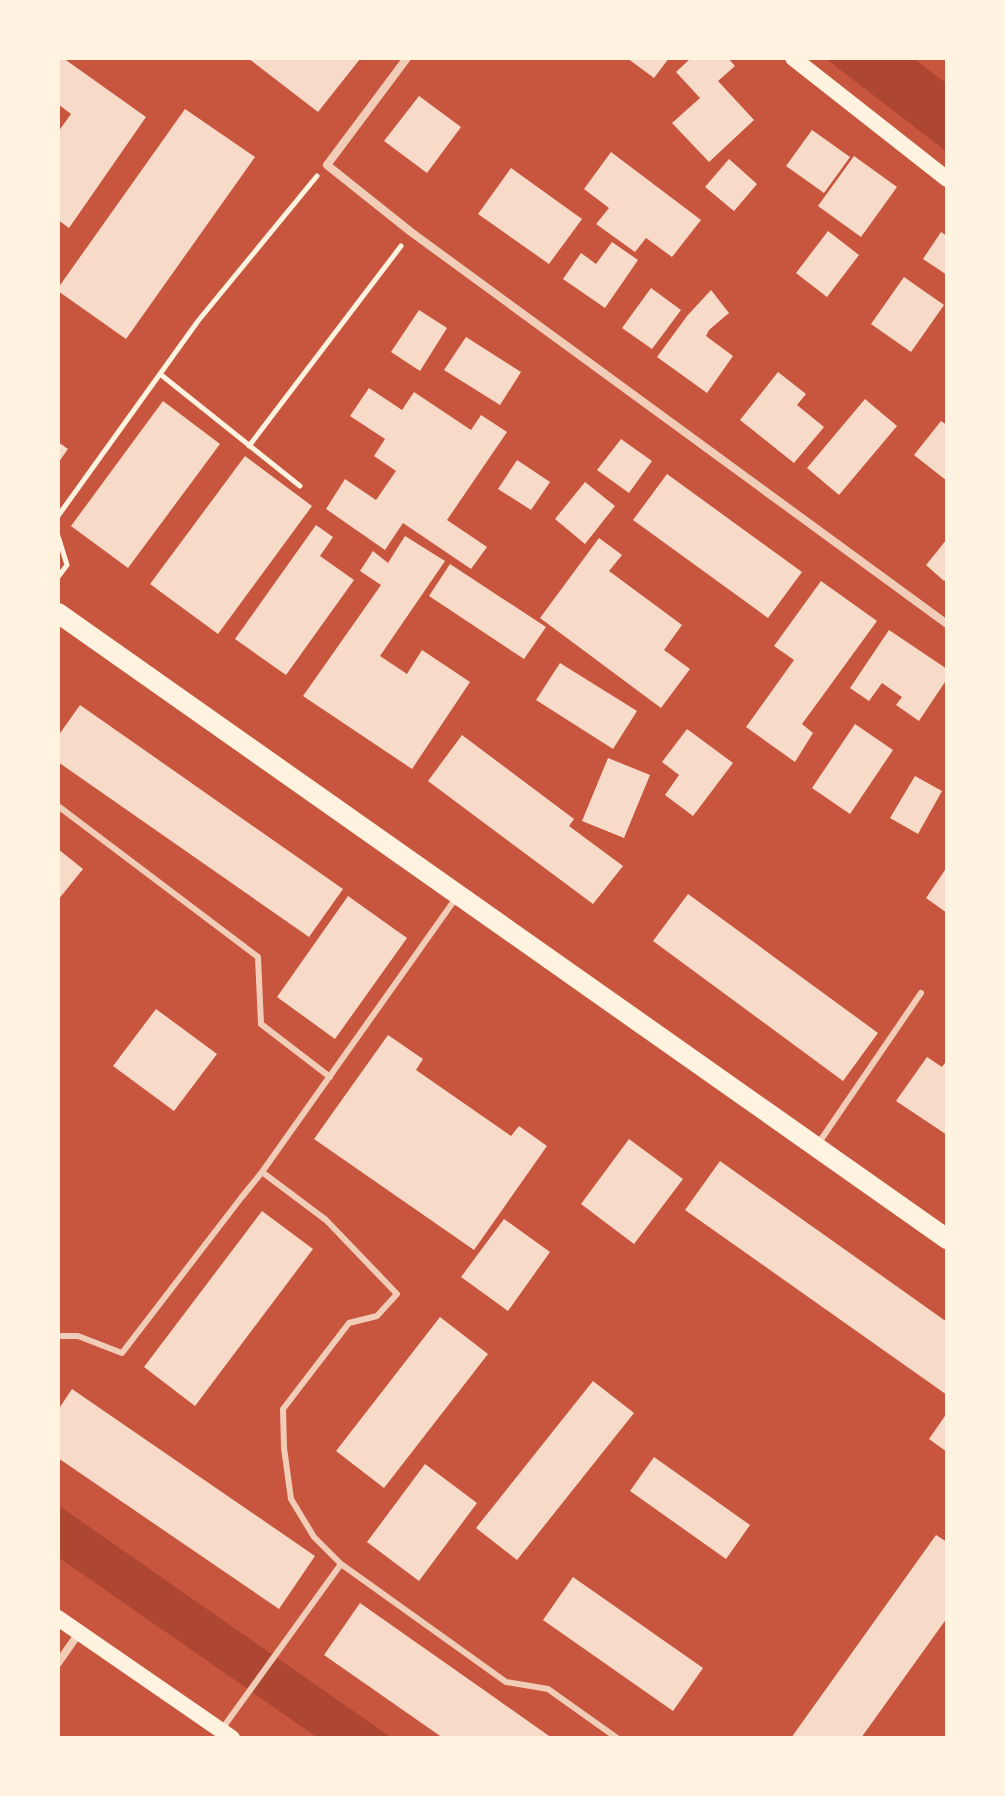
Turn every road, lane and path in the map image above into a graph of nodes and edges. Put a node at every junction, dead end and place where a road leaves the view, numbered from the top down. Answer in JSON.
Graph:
{"nodes":[{"id":1,"x":407,"y":58,"type":"edge"},
{"id":2,"x":793,"y":58,"type":"edge"},
{"id":3,"x":327,"y":165,"type":"junction"},
{"id":4,"x":947,"y":179,"type":"edge"},
{"id":5,"x":411,"y":232,"type":"junction"},
{"id":6,"x":160,"y":374,"type":"junction"},
{"id":7,"x":249,"y":446,"type":"junction"},
{"id":8,"x":300,"y":486,"type":"dead end"},
{"id":9,"x":58,"y":516,"type":"edge"},
{"id":10,"x":58,"y":536,"type":"edge"},
{"id":11,"x":58,"y":577,"type":"edge"},
{"id":12,"x":58,"y":613,"type":"edge"},
{"id":13,"x":947,"y":624,"type":"edge"},
{"id":14,"x":58,"y":806,"type":"edge"},
{"id":15,"x":458,"y":895,"type":"junction"},
{"id":16,"x":921,"y":993,"type":"dead end"},
{"id":17,"x":330,"y":1077,"type":"junction"},
{"id":18,"x":816,"y":1147,"type":"junction"},
{"id":19,"x":262,"y":1172,"type":"junction"},
{"id":20,"x":947,"y":1239,"type":"edge"},
{"id":21,"x":58,"y":1336,"type":"edge"},
{"id":22,"x":341,"y":1564,"type":"junction"},
{"id":23,"x":58,"y":1618,"type":"edge"},
{"id":24,"x":79,"y":1633,"type":"junction"},
{"id":25,"x":58,"y":1663,"type":"edge"},
{"id":26,"x":226,"y":1734,"type":"edge"},
{"id":27,"x":617,"y":1738,"type":"edge"}],
"edges":[{"from":1,"to":3,"type":"street"},
{"from":2,"to":4,"type":"main road"},
{"from":3,"to":5,"type":"street"},
{"from":3,"to":6,"type":"path"},
{"from":5,"to":7,"type":"path"},
{"from":5,"to":13,"type":"street"},
{"from":6,"to":7,"type":"path"},
{"from":6,"to":9,"type":"path"},
{"from":7,"to":8,"type":"path"},
{"from":10,"to":11,"type":"path"},
{"from":12,"to":15,"type":"main road"},
{"from":14,"to":17,"type":"lane"},
{"from":15,"to":17,"type":"lane"},
{"from":15,"to":18,"type":"main road"},
{"from":16,"to":18,"type":"lane"},
{"from":17,"to":19,"type":"lane"},
{"from":18,"to":20,"type":"main road"},
{"from":19,"to":21,"type":"lane"},
{"from":19,"to":22,"type":"lane"},
{"from":22,"to":26,"type":"lane"},
{"from":22,"to":27,"type":"lane"},
{"from":23,"to":24,"type":"main road"},
{"from":24,"to":25,"type":"street"},
{"from":24,"to":26,"type":"main road"}]}
